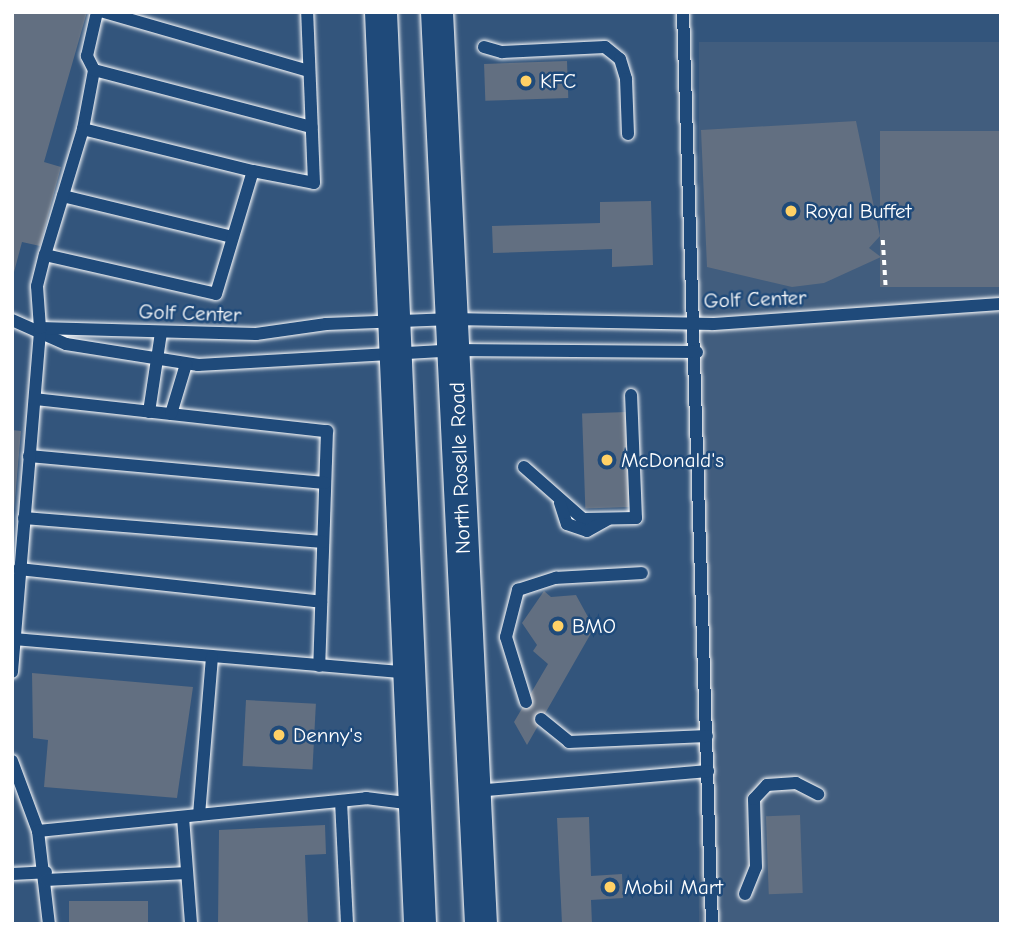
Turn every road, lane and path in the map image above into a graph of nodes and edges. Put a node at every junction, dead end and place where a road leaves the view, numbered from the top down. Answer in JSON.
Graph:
{"nodes":[{"id":1,"x":97,"y":12,"type":"edge"},
{"id":2,"x":104,"y":12,"type":"edge"},
{"id":3,"x":307,"y":12,"type":"edge"},
{"id":4,"x":381,"y":12,"type":"edge"},
{"id":5,"x":437,"y":12,"type":"edge"},
{"id":6,"x":683,"y":12,"type":"edge"},
{"id":7,"x":144,"y":18,"type":"edge"},
{"id":8,"x":484,"y":47,"type":"dead end"},
{"id":9,"x":94,"y":70,"type":"junction"},
{"id":10,"x":309,"y":71,"type":"junction"},
{"id":11,"x":312,"y":127,"type":"junction"},
{"id":12,"x":83,"y":129,"type":"junction"},
{"id":13,"x":628,"y":134,"type":"dead end"},
{"id":14,"x":253,"y":171,"type":"junction"},
{"id":15,"x":63,"y":196,"type":"junction"},
{"id":16,"x":232,"y":237,"type":"junction"},
{"id":17,"x":883,"y":240,"type":"dead end"},
{"id":18,"x":45,"y":254,"type":"junction"},
{"id":19,"x":886,"y":289,"type":"dead end"},
{"id":20,"x":1001,"y":304,"type":"edge"},
{"id":21,"x":12,"y":320,"type":"edge"},
{"id":22,"x":696,"y":321,"type":"junction"},
{"id":23,"x":397,"y":323,"type":"junction"},
{"id":24,"x":40,"y":328,"type":"junction"},
{"id":25,"x":161,"y":333,"type":"junction"},
{"id":26,"x":453,"y":334,"type":"junction"},
{"id":27,"x":697,"y":352,"type":"junction"},
{"id":28,"x":397,"y":354,"type":"junction"},
{"id":29,"x":156,"y":360,"type":"junction"},
{"id":30,"x":186,"y":364,"type":"junction"},
{"id":31,"x":631,"y":396,"type":"dead end"},
{"id":32,"x":35,"y":399,"type":"junction"},
{"id":33,"x":149,"y":412,"type":"junction"},
{"id":34,"x":171,"y":414,"type":"junction"},
{"id":35,"x":29,"y":456,"type":"junction"},
{"id":36,"x":524,"y":467,"type":"dead end"},
{"id":37,"x":325,"y":483,"type":"junction"},
{"id":38,"x":24,"y":518,"type":"junction"},
{"id":39,"x":323,"y":542,"type":"junction"},
{"id":40,"x":19,"y":569,"type":"junction"},
{"id":41,"x":642,"y":573,"type":"dead end"},
{"id":42,"x":321,"y":602,"type":"junction"},
{"id":43,"x":14,"y":639,"type":"junction"},
{"id":44,"x":212,"y":657,"type":"junction"},
{"id":45,"x":319,"y":666,"type":"junction"},
{"id":46,"x":12,"y":672,"type":"edge"},
{"id":47,"x":410,"y":673,"type":"junction"},
{"id":48,"x":526,"y":702,"type":"dead end"},
{"id":49,"x":541,"y":719,"type":"dead end"},
{"id":50,"x":707,"y":736,"type":"junction"},
{"id":51,"x":12,"y":761,"type":"edge"},
{"id":52,"x":708,"y":771,"type":"junction"},
{"id":53,"x":474,"y":791,"type":"junction"},
{"id":54,"x":818,"y":794,"type":"dead end"},
{"id":55,"x":341,"y":801,"type":"junction"},
{"id":56,"x":415,"y":804,"type":"junction"},
{"id":57,"x":199,"y":815,"type":"junction"},
{"id":58,"x":183,"y":817,"type":"junction"},
{"id":59,"x":38,"y":831,"type":"junction"},
{"id":60,"x":187,"y":873,"type":"junction"},
{"id":61,"x":12,"y":874,"type":"edge"},
{"id":62,"x":46,"y":876,"type":"junction"},
{"id":63,"x":745,"y":894,"type":"dead end"},
{"id":64,"x":49,"y":924,"type":"edge"},
{"id":65,"x":191,"y":924,"type":"edge"},
{"id":66,"x":347,"y":924,"type":"edge"},
{"id":67,"x":419,"y":924,"type":"edge"},
{"id":68,"x":481,"y":924,"type":"edge"},
{"id":69,"x":712,"y":924,"type":"edge"}],
"edges":[{"from":1,"to":9,"type":"lane"},
{"from":2,"to":7,"type":"lane"},
{"from":3,"to":10,"type":"lane"},
{"from":4,"to":23,"type":"main road"},
{"from":5,"to":26,"type":"main road","name":"North Roselle Road"},
{"from":6,"to":22,"type":"lane"},
{"from":7,"to":10,"type":"lane"},
{"from":8,"to":13,"type":"lane"},
{"from":9,"to":11,"type":"lane"},
{"from":9,"to":12,"type":"lane"},
{"from":10,"to":11,"type":"lane"},
{"from":11,"to":14,"type":"lane"},
{"from":12,"to":14,"type":"lane"},
{"from":12,"to":15,"type":"lane"},
{"from":14,"to":16,"type":"lane"},
{"from":15,"to":16,"type":"lane"},
{"from":15,"to":18,"type":"lane"},
{"from":16,"to":18,"type":"lane"},
{"from":17,"to":19,"type":"path"},
{"from":18,"to":24,"type":"lane"},
{"from":20,"to":22,"type":"lane","name":"Golf Center"},
{"from":21,"to":24,"type":"lane"},
{"from":22,"to":26,"type":"lane","name":"Golf Center"},
{"from":22,"to":27,"type":"lane"},
{"from":23,"to":25,"type":"lane","name":"Golf Center"},
{"from":23,"to":26,"type":"lane","name":"Golf Center"},
{"from":23,"to":28,"type":"main road"},
{"from":24,"to":25,"type":"lane","name":"Golf Center"},
{"from":24,"to":29,"type":"lane","name":"Golf Center"},
{"from":24,"to":32,"type":"lane"},
{"from":25,"to":29,"type":"lane"},
{"from":26,"to":27,"type":"lane","name":"Golf Center"},
{"from":26,"to":28,"type":"lane","name":"Golf Center"},
{"from":26,"to":53,"type":"main road","name":"North Roselle Road"},
{"from":27,"to":50,"type":"lane"},
{"from":28,"to":30,"type":"lane","name":"Golf Center"},
{"from":28,"to":47,"type":"main road"},
{"from":29,"to":30,"type":"lane","name":"Golf Center"},
{"from":29,"to":33,"type":"lane"},
{"from":30,"to":34,"type":"lane"},
{"from":31,"to":36,"type":"lane"},
{"from":32,"to":33,"type":"lane"},
{"from":32,"to":35,"type":"lane"},
{"from":33,"to":34,"type":"lane"},
{"from":34,"to":37,"type":"lane"},
{"from":35,"to":37,"type":"lane"},
{"from":35,"to":38,"type":"lane"},
{"from":37,"to":39,"type":"lane"},
{"from":38,"to":39,"type":"lane"},
{"from":38,"to":40,"type":"lane"},
{"from":39,"to":42,"type":"lane"},
{"from":40,"to":42,"type":"lane"},
{"from":40,"to":43,"type":"lane"},
{"from":41,"to":48,"type":"lane"},
{"from":42,"to":45,"type":"lane"},
{"from":43,"to":44,"type":"lane"},
{"from":43,"to":46,"type":"lane"},
{"from":44,"to":45,"type":"lane"},
{"from":44,"to":57,"type":"lane"},
{"from":45,"to":47,"type":"lane"},
{"from":47,"to":56,"type":"main road"},
{"from":49,"to":50,"type":"lane"},
{"from":50,"to":52,"type":"lane"},
{"from":51,"to":59,"type":"lane"},
{"from":52,"to":53,"type":"lane"},
{"from":52,"to":69,"type":"lane"},
{"from":53,"to":68,"type":"main road","name":"North Roselle Road"},
{"from":54,"to":63,"type":"lane"},
{"from":55,"to":56,"type":"lane"},
{"from":55,"to":57,"type":"lane"},
{"from":55,"to":66,"type":"lane"},
{"from":56,"to":67,"type":"main road"},
{"from":57,"to":58,"type":"lane"},
{"from":58,"to":59,"type":"lane"},
{"from":58,"to":60,"type":"lane"},
{"from":59,"to":62,"type":"lane"},
{"from":60,"to":62,"type":"lane"},
{"from":60,"to":65,"type":"lane"},
{"from":61,"to":62,"type":"lane"},
{"from":62,"to":64,"type":"lane"}]}
